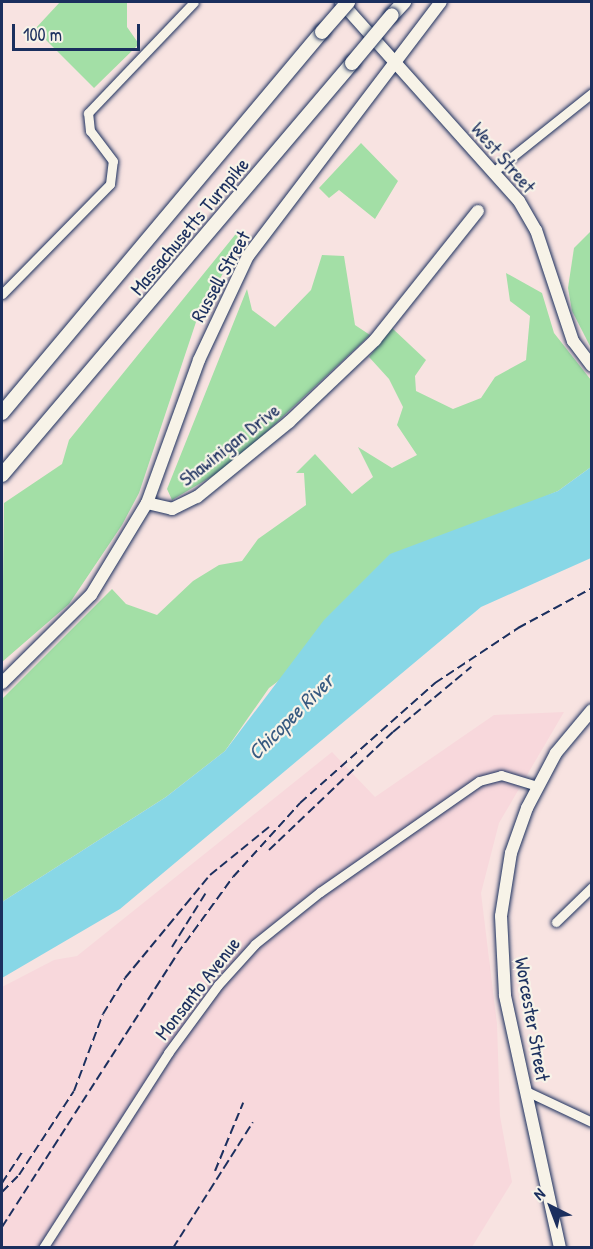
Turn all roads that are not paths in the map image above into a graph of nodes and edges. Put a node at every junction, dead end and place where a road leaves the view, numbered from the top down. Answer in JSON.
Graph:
{"nodes":[{"id":1,"x":194,"y":2,"type":"edge"},
{"id":2,"x":341,"y":2,"type":"edge"},
{"id":3,"x":348,"y":2,"type":"edge"},
{"id":4,"x":404,"y":2,"type":"edge"},
{"id":5,"x":441,"y":2,"type":"edge"},
{"id":6,"x":396,"y":64,"type":"junction"},
{"id":7,"x":591,"y":93,"type":"edge"},
{"id":8,"x":493,"y":172,"type":"junction"},
{"id":9,"x":478,"y":211,"type":"dead end"},
{"id":10,"x":2,"y":294,"type":"edge"},
{"id":11,"x":591,"y":366,"type":"edge"},
{"id":12,"x":2,"y":413,"type":"edge"},
{"id":13,"x":2,"y":475,"type":"edge"},
{"id":14,"x":147,"y":503,"type":"junction"},
{"id":15,"x":2,"y":683,"type":"edge"},
{"id":16,"x":591,"y":710,"type":"edge"},
{"id":17,"x":537,"y":786,"type":"junction"},
{"id":18,"x":591,"y":887,"type":"edge"},
{"id":19,"x":556,"y":922,"type":"dead end"},
{"id":20,"x":526,"y":1090,"type":"junction"},
{"id":21,"x":591,"y":1122,"type":"edge"},
{"id":22,"x":44,"y":1248,"type":"edge"},
{"id":23,"x":560,"y":1248,"type":"edge"}],
"edges":[{"from":1,"to":10,"type":"street"},
{"from":2,"to":6,"type":"main road","name":"West Street"},
{"from":3,"to":12,"type":"highway","name":"Massachusetts Turnpike","bridge":true},
{"from":4,"to":13,"type":"highway","name":"Massachusetts Turnpike","bridge":true},
{"from":5,"to":6,"type":"main road","name":"Russell Street"},
{"from":6,"to":8,"type":"main road","name":"West Street"},
{"from":6,"to":14,"type":"main road","name":"Russell Street"},
{"from":7,"to":8,"type":"street"},
{"from":8,"to":11,"type":"main road","name":"West Street"},
{"from":9,"to":14,"type":"main road","name":"Shawinigan Drive"},
{"from":14,"to":15,"type":"main road"},
{"from":16,"to":17,"type":"main road","name":"Worcester Street"},
{"from":17,"to":20,"type":"main road","name":"Worcester Street"},
{"from":17,"to":22,"type":"street","name":"Monsanto Avenue"},
{"from":18,"to":19,"type":"street"},
{"from":20,"to":21,"type":"street"},
{"from":20,"to":23,"type":"main road","name":"Worcester Street"}]}
